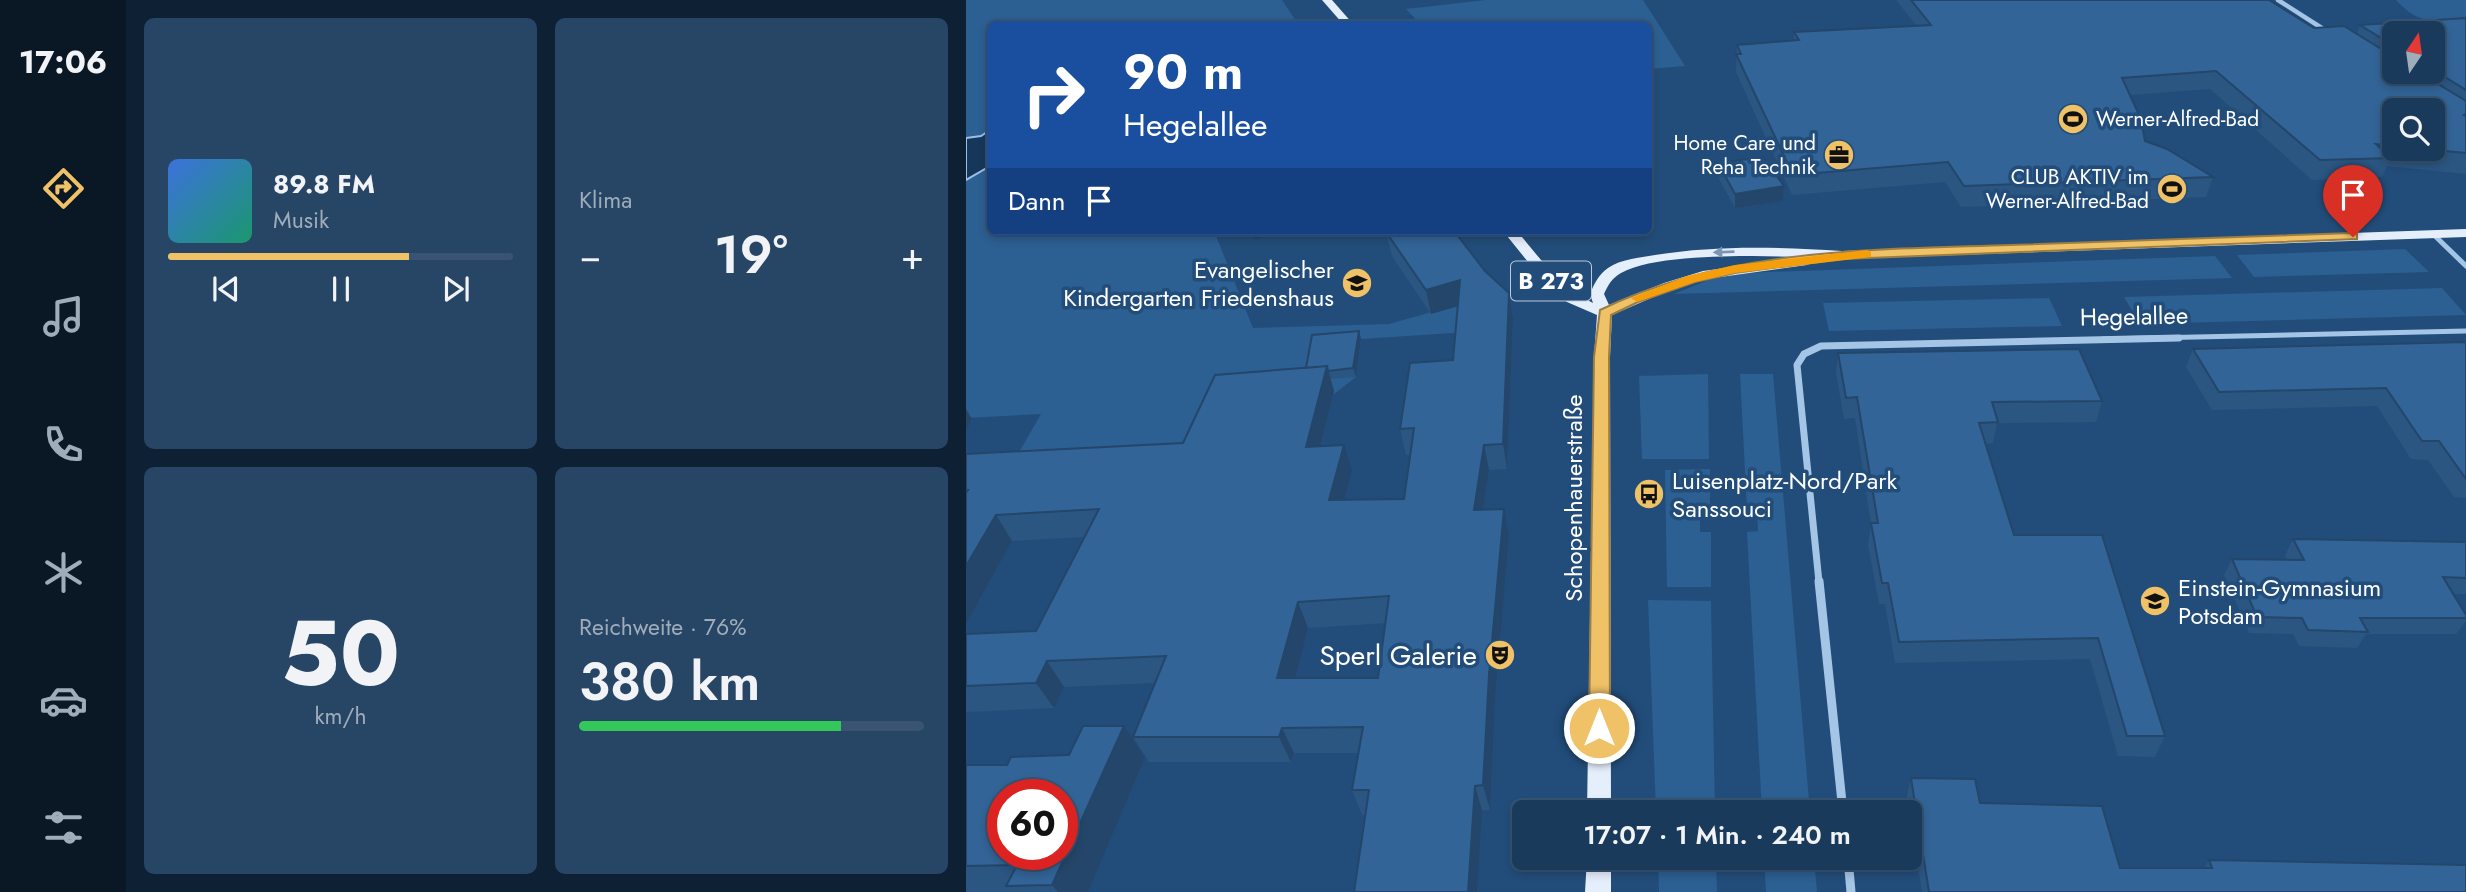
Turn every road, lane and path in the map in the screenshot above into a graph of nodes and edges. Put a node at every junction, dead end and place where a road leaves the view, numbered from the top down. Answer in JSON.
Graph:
{"nodes":[{"id":1,"x":1327,"y":0,"type":"edge"},
{"id":2,"x":2278,"y":0,"type":"edge"},
{"id":3,"x":1345,"y":21,"type":"edge"},
{"id":4,"x":2337,"y":37,"type":"edge"},
{"id":5,"x":2466,"y":233,"type":"edge"},
{"id":6,"x":2433,"y":234,"type":"junction"},
{"id":7,"x":1513,"y":235,"type":"edge"},
{"id":8,"x":1842,"y":255,"type":"junction"},
{"id":9,"x":2466,"y":266,"type":"edge"},
{"id":10,"x":1605,"y":313,"type":"junction"},
{"id":11,"x":2466,"y":331,"type":"edge"},
{"id":12,"x":1599,"y":800,"type":"edge"},
{"id":13,"x":1842,"y":800,"type":"edge"},
{"id":14,"x":1599,"y":870,"type":"edge"},
{"id":15,"x":1849,"y":870,"type":"edge"},
{"id":16,"x":1598,"y":892,"type":"edge"},
{"id":17,"x":1851,"y":892,"type":"edge"}],
"edges":[{"from":1,"to":3,"type":"main road"},
{"from":2,"to":4,"type":"street"},
{"from":5,"to":6,"type":"main road"},
{"from":6,"to":8,"type":"main road"},
{"from":6,"to":9,"type":"street"},
{"from":7,"to":10,"type":"main road","number":"B 273"},
{"from":8,"to":10,"type":"main road"},
{"from":8,"to":10,"type":"main road","one_way":true},
{"from":10,"to":12,"type":"main road","name":"Schopenhauerstraße"},
{"from":11,"to":13,"type":"street","name":"Hegelallee"},
{"from":14,"to":16,"type":"main road"},
{"from":15,"to":17,"type":"street"}]}
